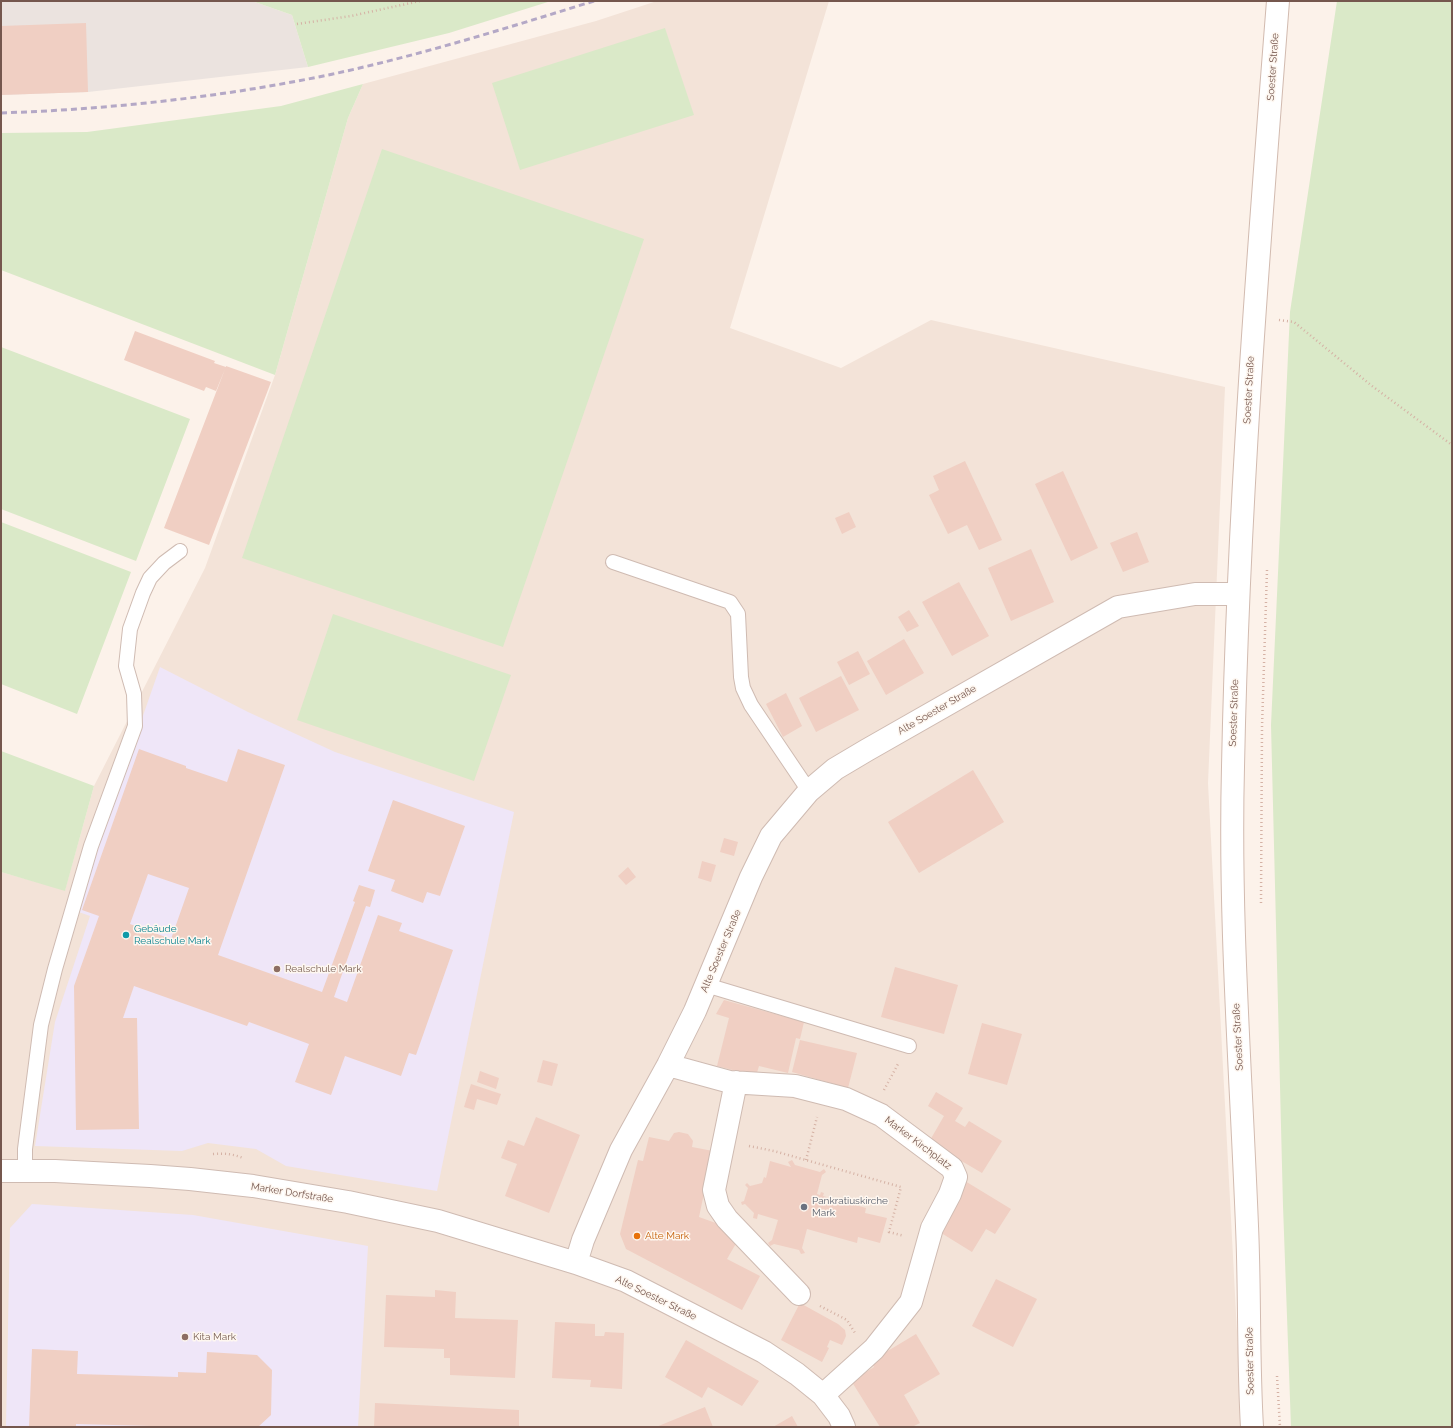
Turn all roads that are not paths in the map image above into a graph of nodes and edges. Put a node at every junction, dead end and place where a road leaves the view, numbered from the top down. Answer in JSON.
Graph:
{"nodes":[{"id":1,"x":1278,"y":1,"type":"edge"},
{"id":2,"x":180,"y":551,"type":"dead end"},
{"id":3,"x":613,"y":562,"type":"dead end"},
{"id":4,"x":1237,"y":594,"type":"junction"},
{"id":5,"x":809,"y":791,"type":"junction"},
{"id":6,"x":706,"y":985,"type":"junction"},
{"id":7,"x":909,"y":1046,"type":"road end"},
{"id":8,"x":668,"y":1065,"type":"junction"},
{"id":9,"x":736,"y":1082,"type":"junction"},
{"id":10,"x":1,"y":1171,"type":"edge"},
{"id":11,"x":25,"y":1171,"type":"junction"},
{"id":12,"x":576,"y":1263,"type":"junction"},
{"id":13,"x":799,"y":1294,"type":"road end"},
{"id":14,"x":822,"y":1396,"type":"junction"},
{"id":15,"x":844,"y":1427,"type":"edge"},
{"id":16,"x":1252,"y":1427,"type":"edge"}],
"edges":[{"from":1,"to":4,"type":"street","name":"Soester Straße"},
{"from":2,"to":11,"type":"lane"},
{"from":3,"to":5,"type":"lane"},
{"from":4,"to":5,"type":"street","name":"Alte Soester Straße"},
{"from":4,"to":16,"type":"street","name":"Soester Straße"},
{"from":5,"to":6,"type":"street","name":"Alte Soester Straße"},
{"from":6,"to":7,"type":"lane"},
{"from":6,"to":8,"type":"street","name":"Alte Soester Straße"},
{"from":8,"to":9,"type":"street","name":"Marker Kirchplatz"},
{"from":8,"to":12,"type":"street","name":"Alte Soester Straße"},
{"from":9,"to":13,"type":"street"},
{"from":9,"to":14,"type":"street","name":"Marker Kirchplatz"},
{"from":10,"to":11,"type":"street","name":"Marker Dorfstraße"},
{"from":11,"to":12,"type":"street","name":"Marker Dorfstraße"},
{"from":12,"to":14,"type":"street","name":"Alte Soester Straße"},
{"from":14,"to":15,"type":"street","name":"Alte Soester Straße"}]}
